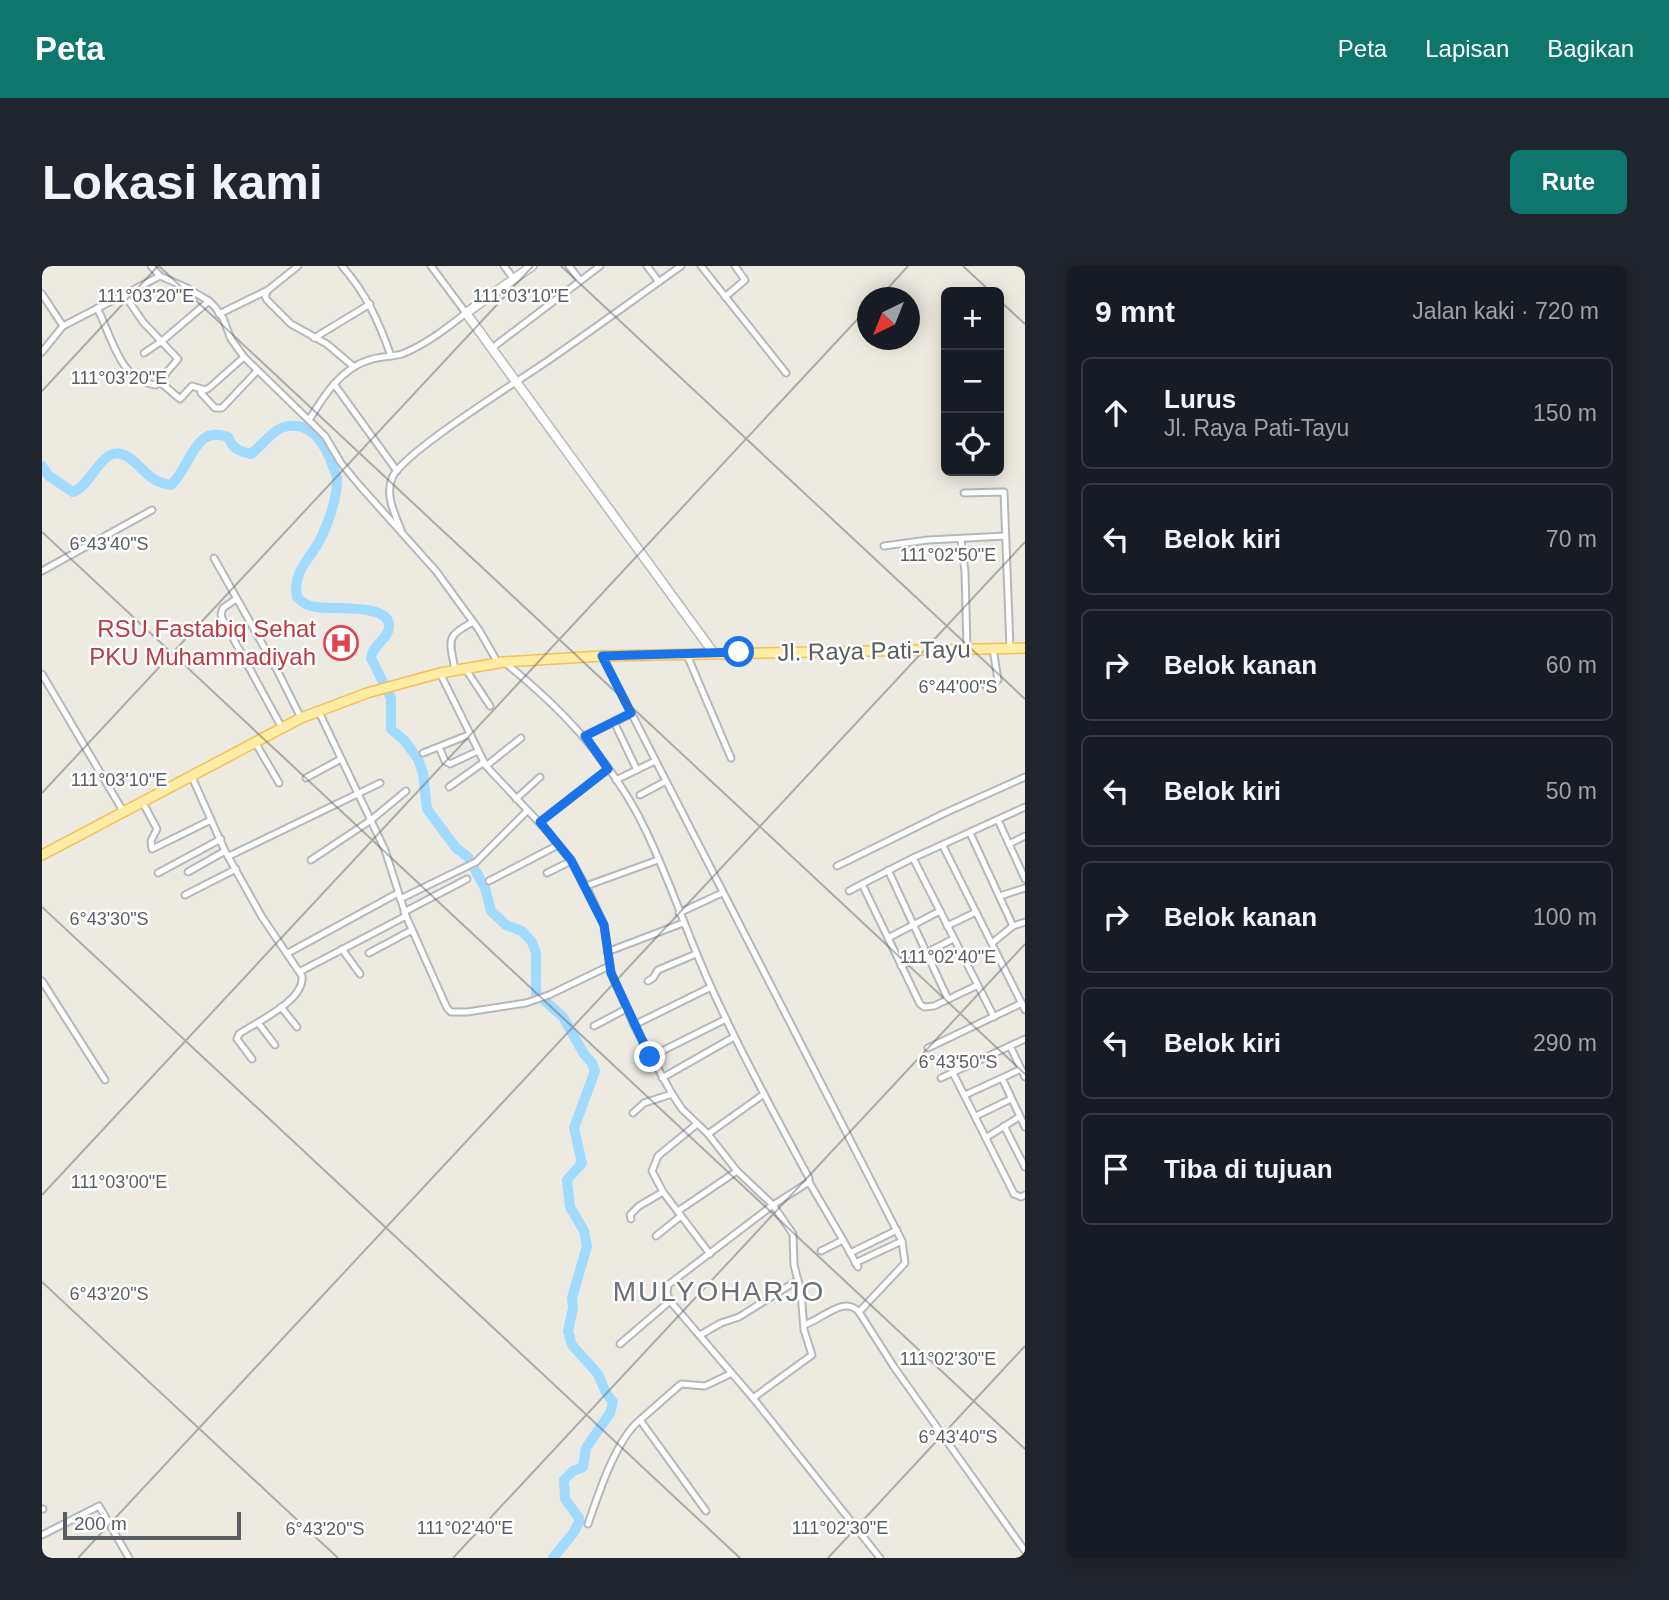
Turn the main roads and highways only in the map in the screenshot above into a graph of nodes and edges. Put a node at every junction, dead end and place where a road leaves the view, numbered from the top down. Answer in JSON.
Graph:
{"nodes":[{"id":1,"x":1025,"y":648,"type":"edge"},
{"id":2,"x":42,"y":855,"type":"edge"}],
"edges":[{"from":1,"to":2,"type":"main road","name":"Jl. Raya Pati-Tayu"}]}
